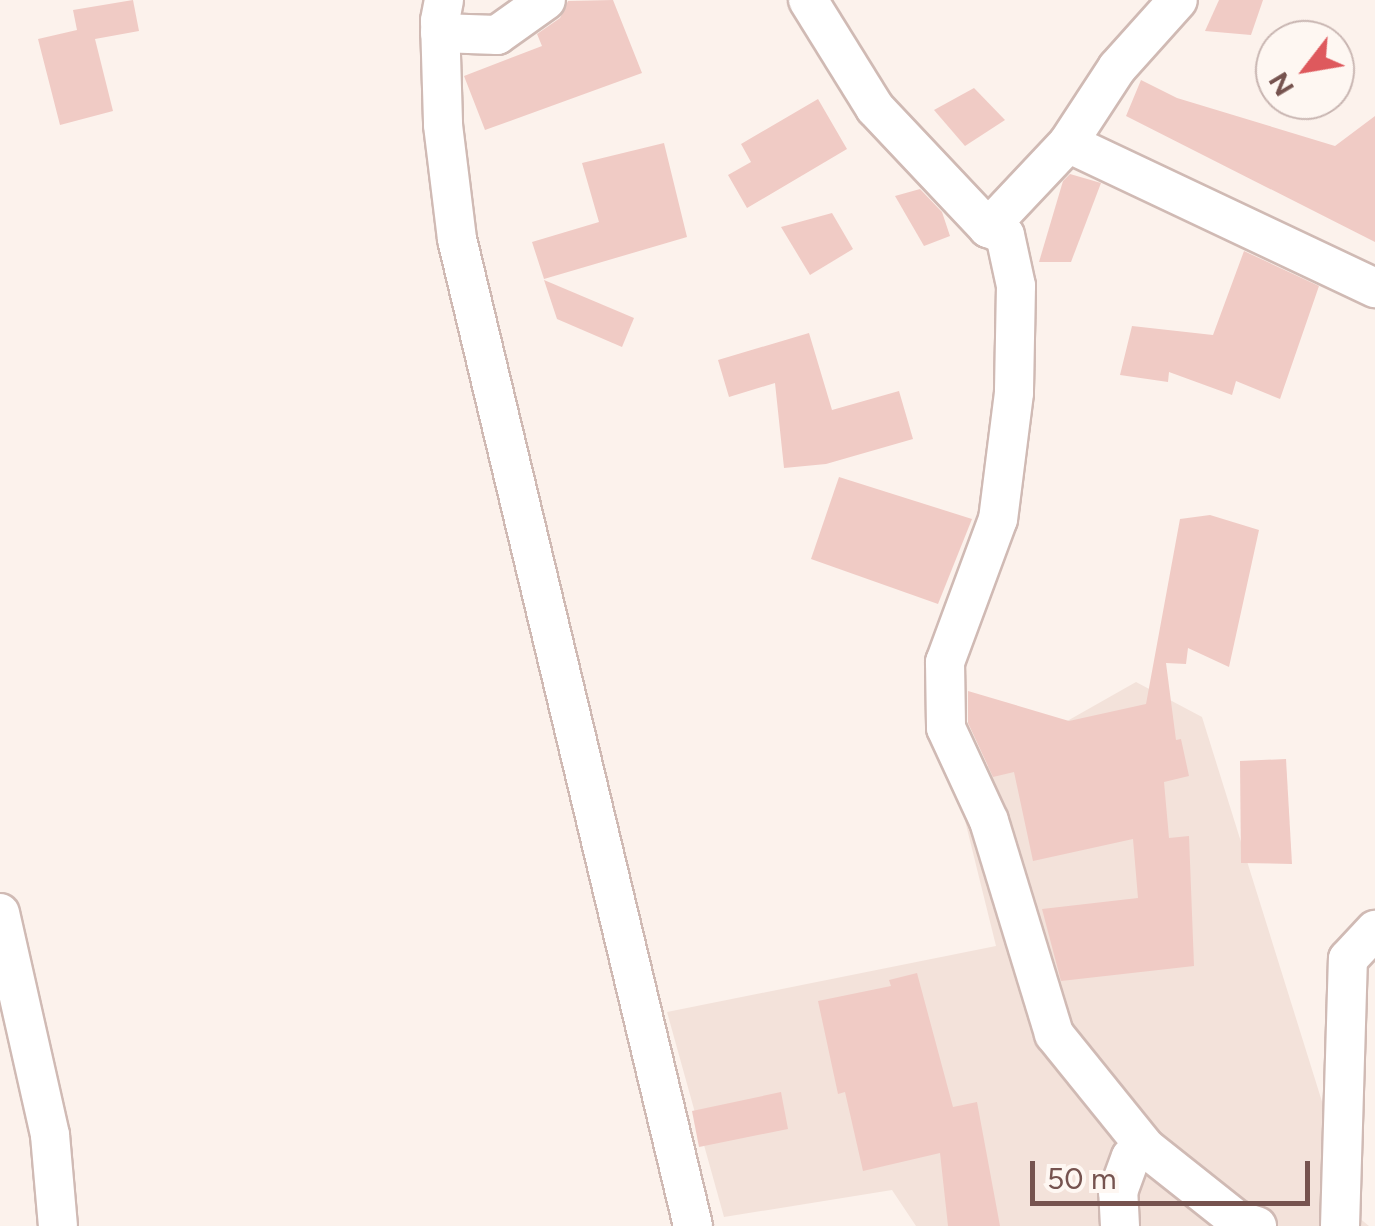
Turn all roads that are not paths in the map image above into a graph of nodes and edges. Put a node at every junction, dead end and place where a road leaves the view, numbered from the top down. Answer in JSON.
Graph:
{"nodes":[{"id":1,"x":546,"y":0,"type":"edge"},
{"id":2,"x":1178,"y":0,"type":"edge"},
{"id":3,"x":823,"y":7,"type":"edge"},
{"id":4,"x":442,"y":17,"type":"edge"},
{"id":5,"x":1068,"y":143,"type":"junction"},
{"id":6,"x":988,"y":228,"type":"junction"},
{"id":7,"x":1375,"y":288,"type":"edge"},
{"id":8,"x":0,"y":913,"type":"edge"},
{"id":9,"x":1375,"y":930,"type":"edge"},
{"id":10,"x":1146,"y":1148,"type":"junction"},
{"id":11,"x":58,"y":1226,"type":"edge"},
{"id":12,"x":693,"y":1226,"type":"edge"},
{"id":13,"x":1120,"y":1226,"type":"edge"},
{"id":14,"x":1257,"y":1226,"type":"edge"},
{"id":15,"x":1340,"y":1226,"type":"edge"}],
"edges":[{"from":1,"to":4,"type":"street"},
{"from":2,"to":5,"type":"street"},
{"from":3,"to":6,"type":"street"},
{"from":4,"to":12,"type":"street"},
{"from":5,"to":6,"type":"street"},
{"from":5,"to":7,"type":"street"},
{"from":6,"to":10,"type":"street"},
{"from":8,"to":11,"type":"street"},
{"from":9,"to":15,"type":"street"},
{"from":10,"to":13,"type":"street"},
{"from":10,"to":14,"type":"street"}]}
